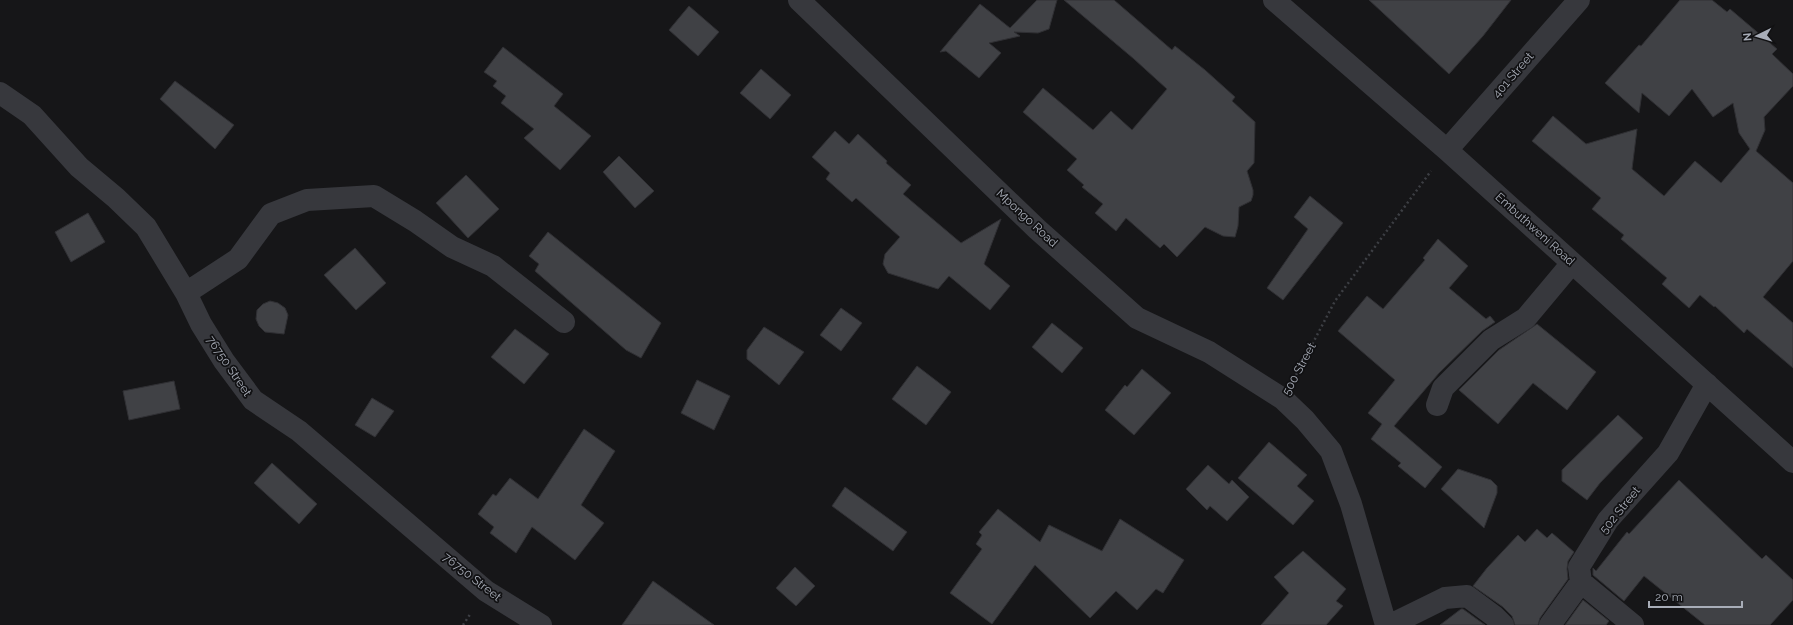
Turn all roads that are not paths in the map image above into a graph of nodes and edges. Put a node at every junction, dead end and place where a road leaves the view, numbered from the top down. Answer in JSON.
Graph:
{"nodes":[{"id":1,"x":799,"y":0,"type":"edge"},
{"id":2,"x":1274,"y":0,"type":"edge"},
{"id":3,"x":1579,"y":0,"type":"edge"},
{"id":4,"x":0,"y":93,"type":"edge"},
{"id":5,"x":1447,"y":150,"type":"junction"},
{"id":6,"x":1572,"y":263,"type":"junction"},
{"id":7,"x":186,"y":293,"type":"junction"},
{"id":8,"x":564,"y":322,"type":"dead end"},
{"id":9,"x":1707,"y":384,"type":"junction"},
{"id":10,"x":1282,"y":399,"type":"joint"},
{"id":11,"x":1436,"y":405,"type":"dead end"},
{"id":12,"x":1793,"y":462,"type":"edge"},
{"id":13,"x":1581,"y":582,"type":"junction"},
{"id":14,"x":541,"y":625,"type":"edge"},
{"id":15,"x":1386,"y":625,"type":"edge"},
{"id":16,"x":1390,"y":625,"type":"edge"},
{"id":17,"x":1503,"y":625,"type":"edge"},
{"id":18,"x":1550,"y":625,"type":"edge"},
{"id":19,"x":1633,"y":625,"type":"edge"}],
"edges":[{"from":1,"to":10,"type":"street","name":"Mpongo Road"},
{"from":2,"to":5,"type":"street","name":"Embuthweni Road"},
{"from":3,"to":5,"type":"street","name":"401 Street"},
{"from":4,"to":7,"type":"street","name":"76750 Street"},
{"from":5,"to":6,"type":"street","name":"Embuthweni Road"},
{"from":6,"to":9,"type":"street","name":"Embuthweni Road"},
{"from":6,"to":11,"type":"street"},
{"from":7,"to":8,"type":"street"},
{"from":7,"to":14,"type":"street","name":"76750 Street"},
{"from":9,"to":12,"type":"street","name":"Embuthweni Road"},
{"from":9,"to":13,"type":"street","name":"502 Street"},
{"from":10,"to":15,"type":"street","name":"500 Street"},
{"from":13,"to":18,"type":"street"},
{"from":13,"to":19,"type":"street"},
{"from":16,"to":17,"type":"street"}]}
